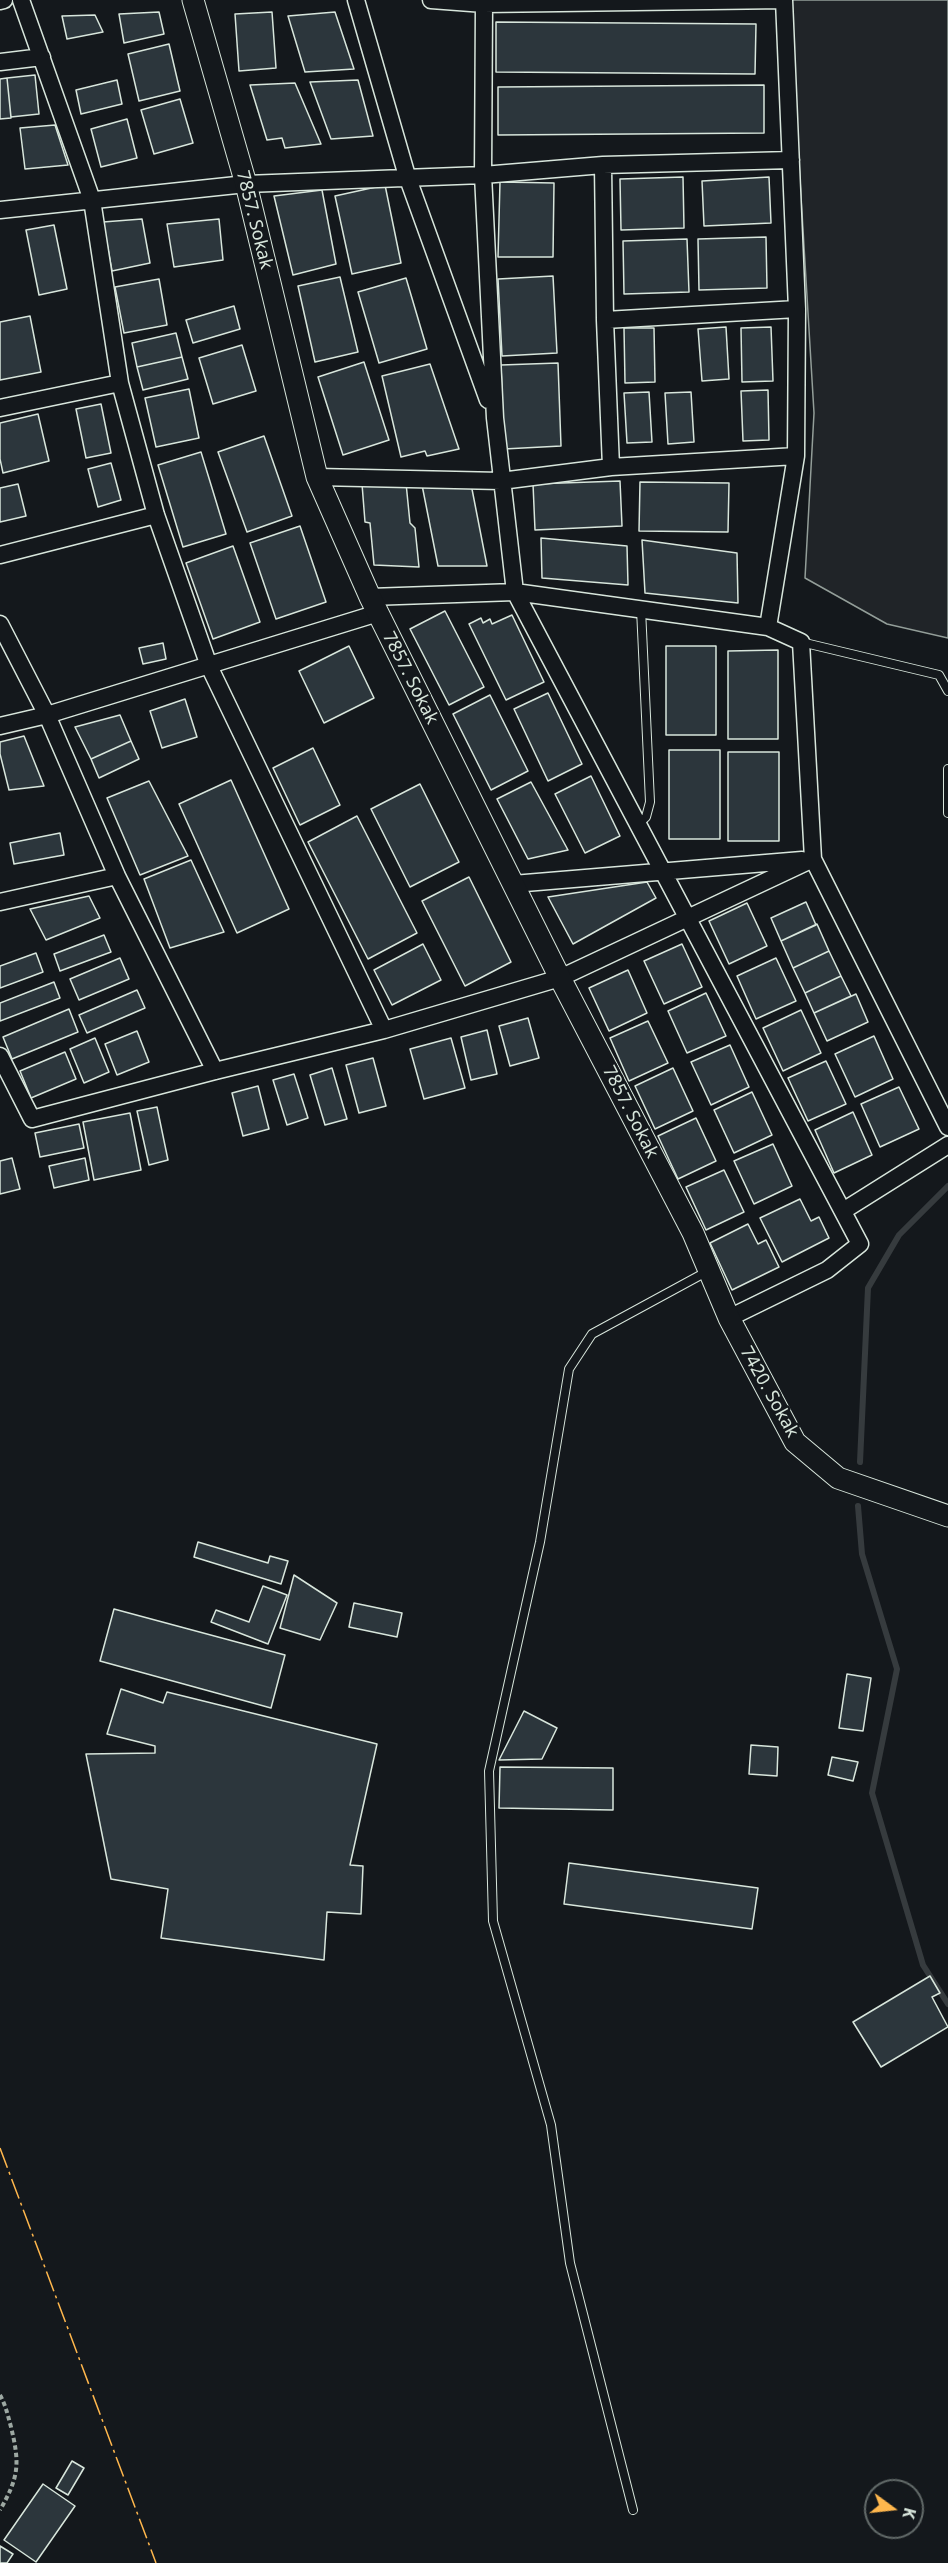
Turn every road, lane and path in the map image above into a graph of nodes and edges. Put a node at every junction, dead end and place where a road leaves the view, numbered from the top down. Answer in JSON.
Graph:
{"nodes":[{"id":1,"x":21,"y":0,"type":"edge"},
{"id":2,"x":193,"y":0,"type":"edge"},
{"id":3,"x":356,"y":0,"type":"edge"},
{"id":4,"x":431,"y":0,"type":"edge"},
{"id":5,"x":484,"y":4,"type":"junction"},
{"id":6,"x":42,"y":57,"type":"junction"},
{"id":7,"x":0,"y":62,"type":"edge"},
{"id":8,"x":791,"y":160,"type":"junction"},
{"id":9,"x":603,"y":165,"type":"junction"},
{"id":10,"x":483,"y":175,"type":"junction"},
{"id":11,"x":407,"y":176,"type":"junction"},
{"id":12,"x":246,"y":184,"type":"junction"},
{"id":13,"x":92,"y":200,"type":"junction"},
{"id":14,"x":0,"y":210,"type":"edge"},
{"id":15,"x":797,"y":309,"type":"junction"},
{"id":16,"x":605,"y":320,"type":"junction"},
{"id":17,"x":120,"y":383,"type":"junction"},
{"id":18,"x":0,"y":408,"type":"edge"},
{"id":19,"x":495,"y":418,"type":"junction"},
{"id":20,"x":796,"y":456,"type":"junction"},
{"id":21,"x":611,"y":467,"type":"junction"},
{"id":22,"x":317,"y":477,"type":"junction"},
{"id":23,"x":501,"y":481,"type":"junction"},
{"id":24,"x":156,"y":515,"type":"junction"},
{"id":25,"x":0,"y":555,"type":"edge"},
{"id":26,"x":515,"y":592,"type":"junction"},
{"id":27,"x":374,"y":605,"type":"junction"},
{"id":28,"x":640,"y":609,"type":"junction"},
{"id":29,"x":0,"y":624,"type":"edge"},
{"id":30,"x":768,"y":627,"type":"junction"},
{"id":31,"x":801,"y":642,"type":"junction"},
{"id":32,"x":209,"y":666,"type":"junction"},
{"id":33,"x":948,"y":692,"type":"edge"},
{"id":34,"x":47,"y":715,"type":"junction"},
{"id":35,"x":0,"y":726,"type":"edge"},
{"id":36,"x":948,"y":769,"type":"edge"},
{"id":37,"x":948,"y":813,"type":"edge"},
{"id":38,"x":637,"y":825,"type":"junction"},
{"id":39,"x":813,"y":859,"type":"junction"},
{"id":40,"x":662,"y":872,"type":"junction"},
{"id":41,"x":117,"y":876,"type":"junction"},
{"id":42,"x":513,"y":884,"type":"junction"},
{"id":43,"x":0,"y":902,"type":"edge"},
{"id":44,"x":689,"y":919,"type":"junction"},
{"id":45,"x":560,"y":978,"type":"junction"},
{"id":46,"x":384,"y":1030,"type":"junction"},
{"id":47,"x":0,"y":1056,"type":"edge"},
{"id":48,"x":215,"y":1071,"type":"junction"},
{"id":49,"x":948,"y":1127,"type":"edge"},
{"id":50,"x":948,"y":1145,"type":"edge"},
{"id":51,"x":843,"y":1211,"type":"junction"},
{"id":52,"x":709,"y":1270,"type":"junction"},
{"id":53,"x":729,"y":1318,"type":"junction"},
{"id":54,"x":948,"y":1516,"type":"edge"},
{"id":55,"x":0,"y":2395,"type":"edge"},
{"id":56,"x":0,"y":2510,"type":"edge"},
{"id":57,"x":633,"y":2510,"type":"dead end"}],
"edges":[{"from":1,"to":6,"type":"street"},
{"from":2,"to":12,"type":"street","name":"7857. Sokak"},
{"from":3,"to":11,"type":"street"},
{"from":4,"to":5,"type":"street"},
{"from":5,"to":8,"type":"street"},
{"from":5,"to":10,"type":"street"},
{"from":6,"to":7,"type":"street"},
{"from":6,"to":13,"type":"street"},
{"from":8,"to":9,"type":"street"},
{"from":8,"to":15,"type":"street"},
{"from":9,"to":10,"type":"street"},
{"from":9,"to":16,"type":"street"},
{"from":10,"to":11,"type":"street"},
{"from":10,"to":19,"type":"street"},
{"from":11,"to":12,"type":"street"},
{"from":11,"to":19,"type":"street"},
{"from":12,"to":13,"type":"street"},
{"from":12,"to":22,"type":"street","name":"7857. Sokak"},
{"from":13,"to":14,"type":"street"},
{"from":13,"to":17,"type":"street"},
{"from":15,"to":16,"type":"street"},
{"from":15,"to":20,"type":"street"},
{"from":16,"to":21,"type":"street"},
{"from":17,"to":18,"type":"street"},
{"from":17,"to":24,"type":"street"},
{"from":19,"to":23,"type":"street"},
{"from":20,"to":21,"type":"street"},
{"from":20,"to":30,"type":"street"},
{"from":21,"to":23,"type":"street"},
{"from":22,"to":23,"type":"street"},
{"from":22,"to":27,"type":"street","name":"7857. Sokak"},
{"from":23,"to":26,"type":"street"},
{"from":24,"to":25,"type":"street"},
{"from":24,"to":32,"type":"street"},
{"from":26,"to":27,"type":"street"},
{"from":26,"to":28,"type":"street"},
{"from":26,"to":38,"type":"street"},
{"from":27,"to":32,"type":"street"},
{"from":27,"to":42,"type":"street","name":"7857. Sokak"},
{"from":28,"to":30,"type":"street"},
{"from":28,"to":38,"type":"lane"},
{"from":29,"to":34,"type":"street"},
{"from":30,"to":31,"type":"street"},
{"from":31,"to":33,"type":"lane"},
{"from":31,"to":39,"type":"street"},
{"from":32,"to":34,"type":"street"},
{"from":32,"to":46,"type":"street"},
{"from":34,"to":35,"type":"street"},
{"from":34,"to":41,"type":"street"},
{"from":36,"to":37,"type":"lane"},
{"from":38,"to":40,"type":"street"},
{"from":39,"to":40,"type":"street"},
{"from":39,"to":44,"type":"street"},
{"from":39,"to":49,"type":"street"},
{"from":40,"to":42,"type":"street"},
{"from":40,"to":44,"type":"street"},
{"from":41,"to":43,"type":"street"},
{"from":41,"to":48,"type":"street"},
{"from":42,"to":45,"type":"street","name":"7857. Sokak"},
{"from":44,"to":45,"type":"street"},
{"from":44,"to":51,"type":"street"},
{"from":45,"to":46,"type":"street"},
{"from":45,"to":52,"type":"street","name":"7857. Sokak"},
{"from":46,"to":48,"type":"street"},
{"from":47,"to":48,"type":"street"},
{"from":50,"to":51,"type":"street"},
{"from":51,"to":53,"type":"street"},
{"from":52,"to":53,"type":"street","name":"7857. Sokak"},
{"from":52,"to":57,"type":"lane"},
{"from":53,"to":54,"type":"street","name":"7420. Sokak"},
{"from":55,"to":56,"type":"path"}]}
